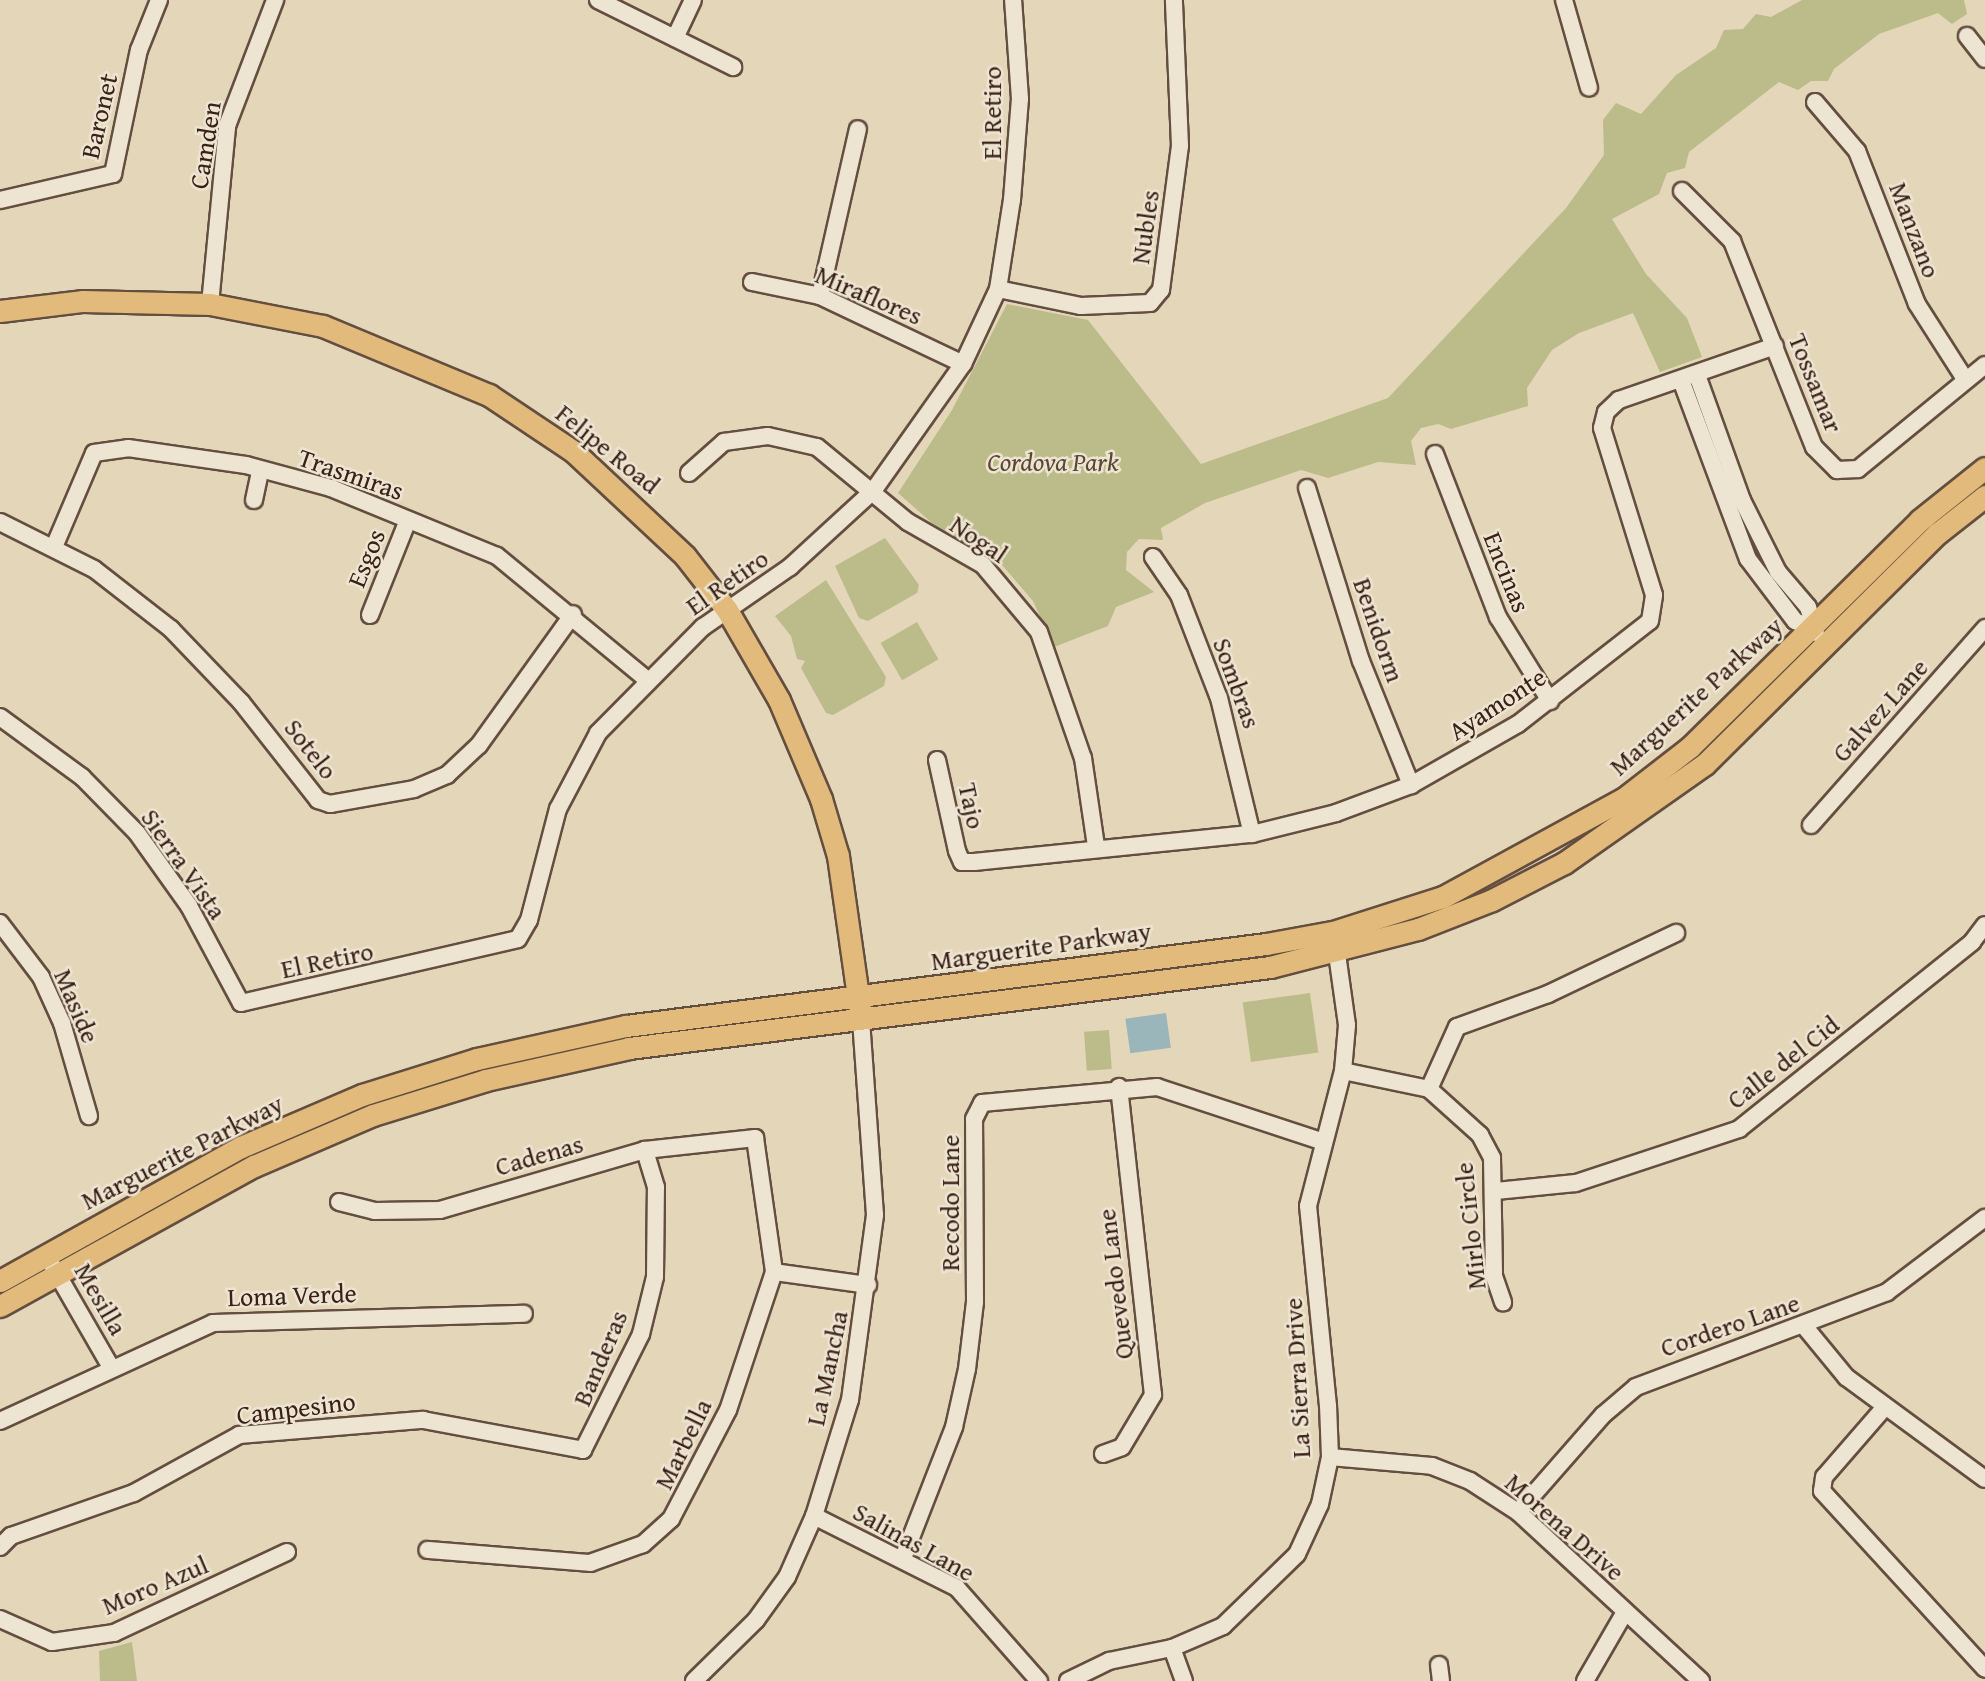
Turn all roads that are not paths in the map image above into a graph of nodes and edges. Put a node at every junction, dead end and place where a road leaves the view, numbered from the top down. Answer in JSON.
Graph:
{"nodes":[{"id":1,"x":159,"y":0,"type":"edge"},
{"id":2,"x":275,"y":0,"type":"edge"},
{"id":3,"x":598,"y":0,"type":"edge"},
{"id":4,"x":693,"y":0,"type":"edge"},
{"id":5,"x":1013,"y":0,"type":"edge"},
{"id":6,"x":1174,"y":0,"type":"edge"},
{"id":7,"x":1564,"y":0,"type":"edge"},
{"id":8,"x":1967,"y":36,"type":"dead end"},
{"id":9,"x":675,"y":38,"type":"junction"},
{"id":10,"x":1985,"y":59,"type":"edge"},
{"id":11,"x":733,"y":67,"type":"dead end"},
{"id":12,"x":1589,"y":88,"type":"dead end"},
{"id":13,"x":1815,"y":102,"type":"dead end"},
{"id":14,"x":858,"y":129,"type":"dead end"},
{"id":15,"x":1682,"y":191,"type":"dead end"},
{"id":16,"x":0,"y":200,"type":"edge"},
{"id":17,"x":752,"y":282,"type":"dead end"},
{"id":18,"x":998,"y":289,"type":"junction"},
{"id":19,"x":820,"y":296,"type":"junction"},
{"id":20,"x":210,"y":304,"type":"junction"},
{"id":21,"x":0,"y":311,"type":"edge"},
{"id":22,"x":1775,"y":346,"type":"junction"},
{"id":23,"x":963,"y":364,"type":"junction"},
{"id":24,"x":1985,"y":365,"type":"edge"},
{"id":25,"x":1689,"y":378,"type":"junction"},
{"id":26,"x":1965,"y":379,"type":"junction"},
{"id":27,"x":1435,"y":454,"type":"dead end"},
{"id":28,"x":1985,"y":468,"type":"edge"},
{"id":29,"x":260,"y":471,"type":"junction"},
{"id":30,"x":690,"y":473,"type":"dead end"},
{"id":31,"x":1307,"y":488,"type":"dead end"},
{"id":32,"x":873,"y":491,"type":"junction"},
{"id":33,"x":1985,"y":496,"type":"edge"},
{"id":34,"x":254,"y":500,"type":"dead end"},
{"id":35,"x":408,"y":520,"type":"junction"},
{"id":36,"x":0,"y":522,"type":"edge"},
{"id":37,"x":54,"y":547,"type":"junction"},
{"id":38,"x":1153,"y":557,"type":"dead end"},
{"id":39,"x":727,"y":610,"type":"junction"},
{"id":40,"x":573,"y":614,"type":"junction"},
{"id":41,"x":370,"y":615,"type":"dead end"},
{"id":42,"x":1985,"y":628,"type":"edge"},
{"id":43,"x":1819,"y":638,"type":"junction"},
{"id":44,"x":646,"y":679,"type":"junction"},
{"id":45,"x":1550,"y":701,"type":"junction"},
{"id":46,"x":0,"y":717,"type":"edge"},
{"id":47,"x":937,"y":760,"type":"dead end"},
{"id":48,"x":1411,"y":785,"type":"junction"},
{"id":49,"x":1811,"y":825,"type":"dead end"},
{"id":50,"x":1252,"y":834,"type":"junction"},
{"id":51,"x":1096,"y":846,"type":"junction"},
{"id":52,"x":962,"y":862,"type":"joint"},
{"id":53,"x":0,"y":923,"type":"edge"},
{"id":54,"x":1985,"y":925,"type":"edge"},
{"id":55,"x":1676,"y":933,"type":"dead end"},
{"id":56,"x":1336,"y":942,"type":"junction"},
{"id":57,"x":858,"y":999,"type":"junction"},
{"id":58,"x":241,"y":1003,"type":"joint"},
{"id":59,"x":861,"y":1020,"type":"junction"},
{"id":60,"x":1343,"y":1071,"type":"junction"},
{"id":61,"x":1119,"y":1087,"type":"junction"},
{"id":62,"x":1429,"y":1089,"type":"junction"},
{"id":63,"x":89,"y":1116,"type":"dead end"},
{"id":64,"x":754,"y":1138,"type":"joint"},
{"id":65,"x":1321,"y":1141,"type":"junction"},
{"id":66,"x":645,"y":1150,"type":"junction"},
{"id":67,"x":1496,"y":1191,"type":"junction"},
{"id":68,"x":339,"y":1202,"type":"dead end"},
{"id":69,"x":1985,"y":1218,"type":"edge"},
{"id":70,"x":47,"y":1255,"type":"junction"},
{"id":71,"x":774,"y":1272,"type":"junction"},
{"id":72,"x":58,"y":1275,"type":"junction"},
{"id":73,"x":0,"y":1281,"type":"edge"},
{"id":74,"x":868,"y":1285,"type":"junction"},
{"id":75,"x":1503,"y":1302,"type":"dead end"},
{"id":76,"x":0,"y":1306,"type":"edge"},
{"id":77,"x":524,"y":1314,"type":"dead end"},
{"id":78,"x":1805,"y":1327,"type":"junction"},
{"id":79,"x":112,"y":1368,"type":"junction"},
{"id":80,"x":1884,"y":1408,"type":"junction"},
{"id":81,"x":0,"y":1421,"type":"edge"},
{"id":82,"x":577,"y":1453,"type":"joint"},
{"id":83,"x":1103,"y":1454,"type":"dead end"},
{"id":84,"x":1330,"y":1458,"type":"junction"},
{"id":85,"x":1985,"y":1479,"type":"edge"},
{"id":86,"x":1518,"y":1512,"type":"junction"},
{"id":87,"x":814,"y":1516,"type":"junction"},
{"id":88,"x":0,"y":1547,"type":"edge"},
{"id":89,"x":428,"y":1550,"type":"dead end"},
{"id":90,"x":287,"y":1552,"type":"dead end"},
{"id":91,"x":904,"y":1558,"type":"junction"},
{"id":92,"x":1625,"y":1612,"type":"junction"},
{"id":93,"x":0,"y":1619,"type":"edge"},
{"id":94,"x":1172,"y":1648,"type":"junction"},
{"id":95,"x":1985,"y":1669,"type":"edge"},
{"id":96,"x":694,"y":1681,"type":"edge"},
{"id":97,"x":1039,"y":1681,"type":"edge"},
{"id":98,"x":1068,"y":1681,"type":"edge"},
{"id":99,"x":1184,"y":1681,"type":"edge"},
{"id":100,"x":1586,"y":1681,"type":"edge"},
{"id":101,"x":1701,"y":1681,"type":"edge"}],
"edges":[{"from":1,"to":16,"type":"street","name":"Baronet"},
{"from":2,"to":20,"type":"street","name":"Camden"},
{"from":3,"to":9,"type":"street"},
{"from":4,"to":9,"type":"street"},
{"from":5,"to":18,"type":"street","name":"El Retiro"},
{"from":6,"to":18,"type":"street","name":"Nubles"},
{"from":7,"to":12,"type":"street"},
{"from":8,"to":10,"type":"street"},
{"from":9,"to":11,"type":"street"},
{"from":13,"to":26,"type":"street","name":"Manzano"},
{"from":14,"to":19,"type":"street"},
{"from":15,"to":22,"type":"street","name":"Tossamar"},
{"from":17,"to":19,"type":"street","name":"Miraflores"},
{"from":18,"to":23,"type":"street","name":"El Retiro"},
{"from":19,"to":23,"type":"street","name":"Miraflores"},
{"from":20,"to":21,"type":"main road","name":"Felipe Road"},
{"from":20,"to":39,"type":"main road","name":"Felipe Road"},
{"from":22,"to":25,"type":"street","name":"Ayamonte"},
{"from":22,"to":26,"type":"street","name":"Tossamar"},
{"from":23,"to":32,"type":"street","name":"El Retiro"},
{"from":24,"to":26,"type":"street","name":"Tossamar"},
{"from":25,"to":43,"type":"street"},
{"from":25,"to":45,"type":"street","name":"Ayamonte"},
{"from":27,"to":45,"type":"street","name":"Encinas"},
{"from":28,"to":43,"type":"main road","name":"Marguerite Parkway"},
{"from":29,"to":34,"type":"street"},
{"from":29,"to":35,"type":"street","name":"Trasmiras"},
{"from":29,"to":37,"type":"street","name":"Trasmiras"},
{"from":30,"to":32,"type":"street","name":"Nogal"},
{"from":31,"to":48,"type":"street","name":"Benidorm"},
{"from":32,"to":39,"type":"street","name":"El Retiro"},
{"from":32,"to":51,"type":"street","name":"Nogal"},
{"from":33,"to":43,"type":"main road","name":"Marguerite Parkway"},
{"from":35,"to":40,"type":"street","name":"Trasmiras"},
{"from":35,"to":41,"type":"street","name":"Esgos"},
{"from":36,"to":37,"type":"street","name":"Sotelo"},
{"from":37,"to":40,"type":"street","name":"Sotelo"},
{"from":38,"to":50,"type":"street","name":"Sombras"},
{"from":39,"to":44,"type":"street","name":"El Retiro"},
{"from":39,"to":57,"type":"main road","name":"Felipe Road"},
{"from":40,"to":44,"type":"street","name":"Trasmiras"},
{"from":42,"to":49,"type":"street","name":"Galvez Lane"},
{"from":43,"to":56,"type":"main road","name":"Marguerite Parkway"},
{"from":44,"to":58,"type":"street","name":"El Retiro"},
{"from":45,"to":48,"type":"street","name":"Ayamonte"},
{"from":46,"to":58,"type":"street","name":"Sierra Vista"},
{"from":47,"to":52,"type":"street","name":"Tajo"},
{"from":48,"to":50,"type":"street","name":"Ayamonte"},
{"from":50,"to":51,"type":"street","name":"Ayamonte"},
{"from":51,"to":52,"type":"street","name":"Ayamonte"},
{"from":53,"to":63,"type":"street","name":"Maside"},
{"from":54,"to":67,"type":"street","name":"Calle del Cid"},
{"from":55,"to":62,"type":"street"},
{"from":56,"to":57,"type":"main road","name":"Marguerite Parkway"},
{"from":56,"to":59,"type":"main road","name":"Marguerite Parkway"},
{"from":56,"to":60,"type":"street","name":"La Sierra Drive"},
{"from":57,"to":59,"type":"main road","name":"Felipe Road"},
{"from":57,"to":70,"type":"main road","name":"Marguerite Parkway"},
{"from":59,"to":72,"type":"main road","name":"Marguerite Parkway"},
{"from":59,"to":74,"type":"street","name":"La Mancha"},
{"from":60,"to":62,"type":"street"},
{"from":60,"to":65,"type":"street","name":"La Sierra Drive"},
{"from":61,"to":65,"type":"street","name":"Recodo Lane"},
{"from":61,"to":83,"type":"street","name":"Quevedo Lane"},
{"from":61,"to":91,"type":"street","name":"Recodo Lane"},
{"from":62,"to":67,"type":"street","name":"Mirlo Circle"},
{"from":64,"to":66,"type":"street","name":"Cadenas"},
{"from":64,"to":71,"type":"street","name":"Marbella"},
{"from":65,"to":84,"type":"street","name":"La Sierra Drive"},
{"from":66,"to":68,"type":"street","name":"Cadenas"},
{"from":66,"to":82,"type":"street","name":"Banderas"},
{"from":67,"to":75,"type":"street","name":"Mirlo Circle"},
{"from":69,"to":78,"type":"street","name":"Cordero Lane"},
{"from":70,"to":72,"type":"street","name":"Mesilla"},
{"from":70,"to":73,"type":"main road","name":"Marguerite Parkway"},
{"from":71,"to":74,"type":"street"},
{"from":71,"to":89,"type":"street","name":"Marbella"},
{"from":72,"to":76,"type":"main road","name":"Marguerite Parkway"},
{"from":72,"to":79,"type":"street","name":"Mesilla"},
{"from":74,"to":87,"type":"street","name":"La Mancha"},
{"from":77,"to":79,"type":"street","name":"Loma Verde"},
{"from":78,"to":80,"type":"street"},
{"from":78,"to":86,"type":"street","name":"Cordero Lane"},
{"from":79,"to":81,"type":"street","name":"Loma Verde"},
{"from":80,"to":85,"type":"street"},
{"from":80,"to":95,"type":"street"},
{"from":82,"to":88,"type":"street","name":"Campesino"},
{"from":84,"to":86,"type":"street","name":"Morena Drive"},
{"from":84,"to":94,"type":"street","name":"La Sierra Drive"},
{"from":86,"to":92,"type":"street","name":"Morena Drive"},
{"from":87,"to":91,"type":"street","name":"Salinas Lane"},
{"from":87,"to":96,"type":"street","name":"La Mancha"},
{"from":90,"to":93,"type":"street","name":"Moro Azul"},
{"from":91,"to":97,"type":"street","name":"Salinas Lane"},
{"from":92,"to":100,"type":"street"},
{"from":92,"to":101,"type":"street","name":"Morena Drive"},
{"from":94,"to":98,"type":"street","name":"La Sierra Drive"},
{"from":94,"to":99,"type":"street"}]}
